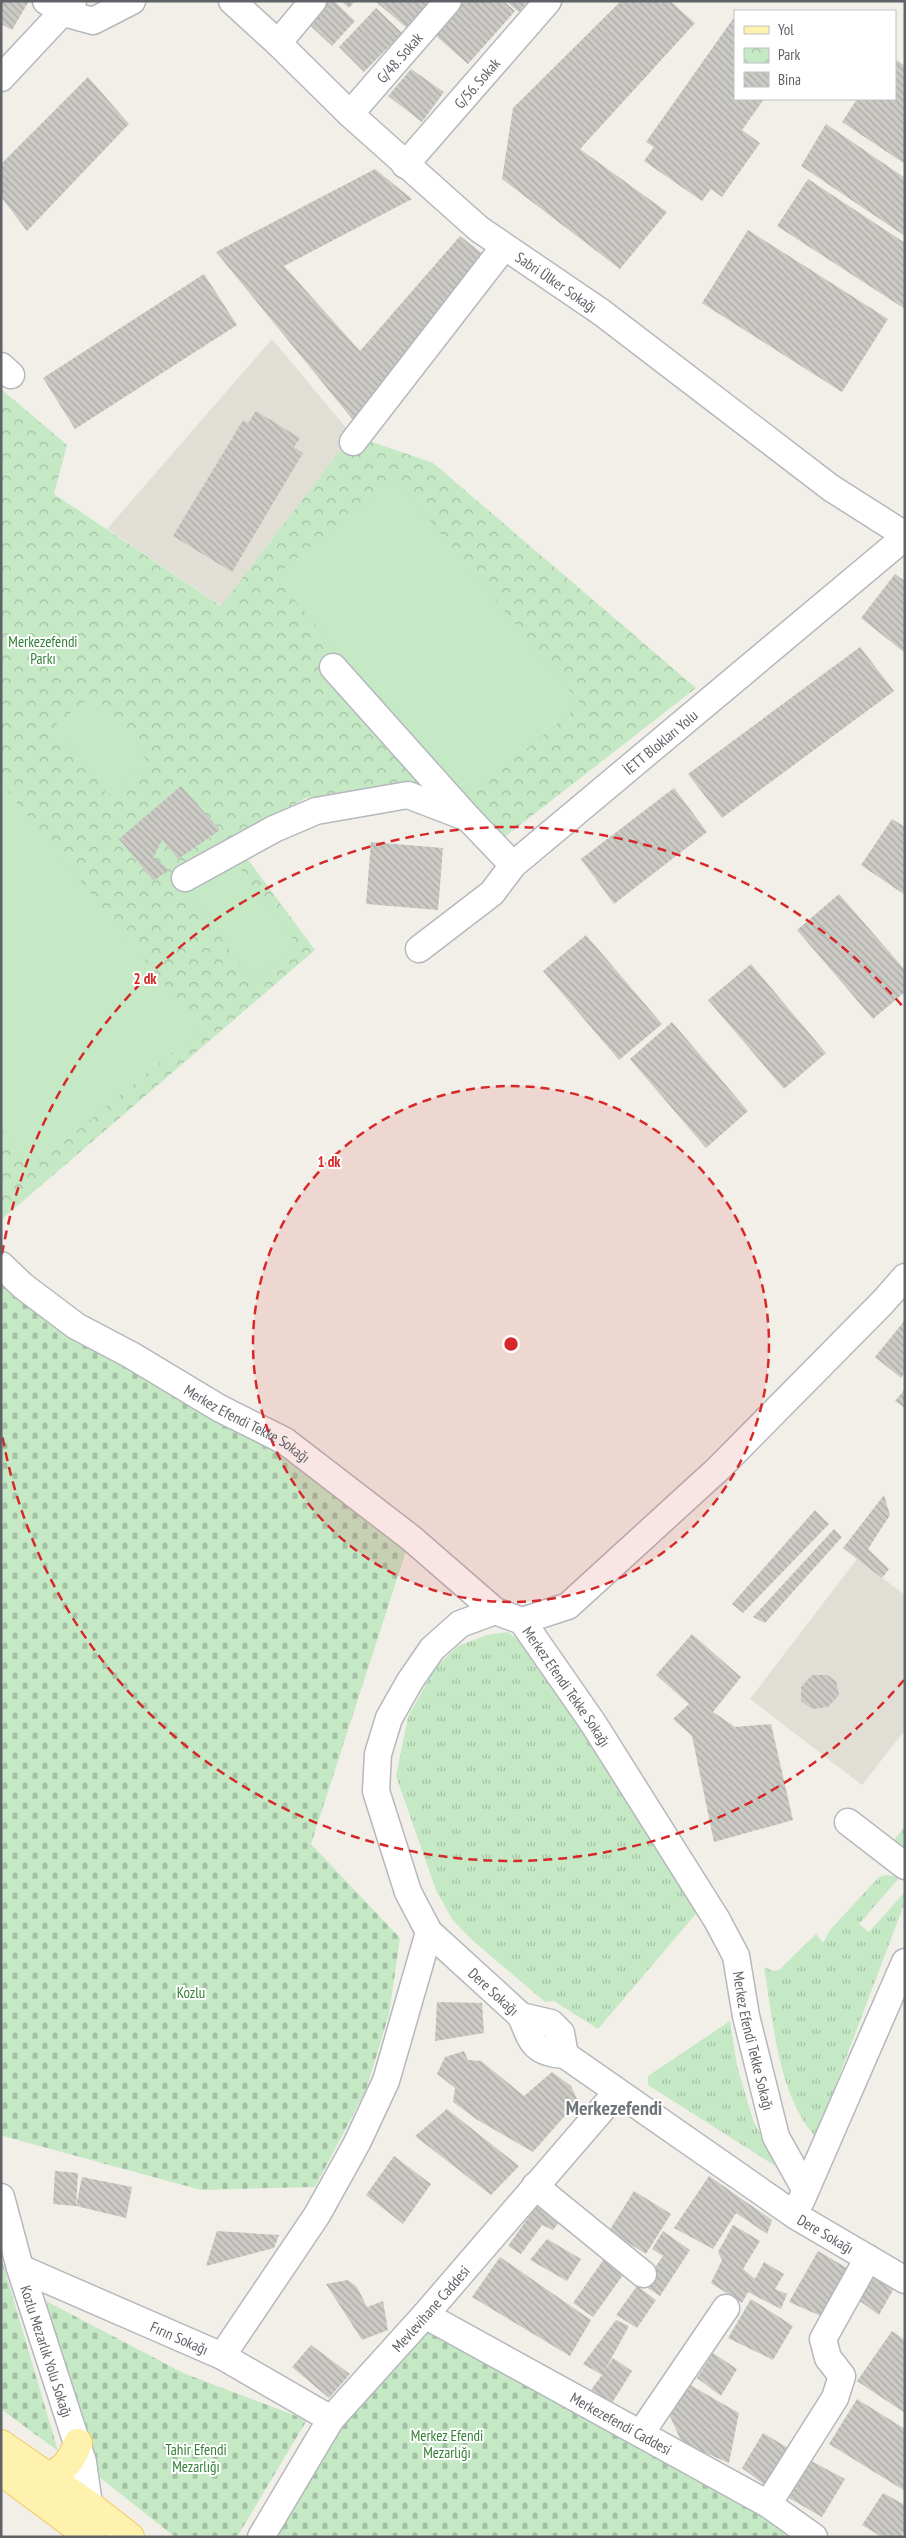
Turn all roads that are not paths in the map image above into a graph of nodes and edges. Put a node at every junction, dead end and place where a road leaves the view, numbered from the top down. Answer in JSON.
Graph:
{"nodes":[{"id":1,"x":132,"y":1,"type":"edge"},
{"id":2,"x":232,"y":1,"type":"edge"},
{"id":3,"x":312,"y":1,"type":"edge"},
{"id":4,"x":448,"y":1,"type":"edge"},
{"id":5,"x":548,"y":1,"type":"edge"},
{"id":6,"x":61,"y":5,"type":"edge"},
{"id":7,"x":278,"y":43,"type":"junction"},
{"id":8,"x":6,"y":68,"type":"edge"},
{"id":9,"x":350,"y":114,"type":"junction"},
{"id":10,"x":406,"y":166,"type":"junction"},
{"id":11,"x":504,"y":247,"type":"junction"},
{"id":12,"x":353,"y":442,"type":"dead end"},
{"id":13,"x":905,"y":536,"type":"edge"},
{"id":14,"x":333,"y":667,"type":"dead end"},
{"id":15,"x":468,"y":818,"type":"junction"},
{"id":16,"x":513,"y":865,"type":"junction"},
{"id":17,"x":185,"y":878,"type":"dead end"},
{"id":18,"x":419,"y":949,"type":"dead end"},
{"id":19,"x":1,"y":1265,"type":"edge"},
{"id":20,"x":905,"y":1277,"type":"edge"},
{"id":21,"x":495,"y":1611,"type":"junction"},
{"id":22,"x":522,"y":1621,"type":"junction"},
{"id":23,"x":848,"y":1822,"type":"dead end"},
{"id":24,"x":905,"y":1866,"type":"edge"},
{"id":25,"x":429,"y":1932,"type":"junction"},
{"id":26,"x":905,"y":1962,"type":"edge"},
{"id":27,"x":617,"y":2092,"type":"junction"},
{"id":28,"x":535,"y":2186,"type":"junction"},
{"id":29,"x":805,"y":2189,"type":"junction"},
{"id":30,"x":1,"y":2197,"type":"edge"},
{"id":31,"x":796,"y":2216,"type":"junction"},
{"id":32,"x":868,"y":2258,"type":"junction"},
{"id":33,"x":20,"y":2268,"type":"junction"},
{"id":34,"x":643,"y":2274,"type":"dead end"},
{"id":35,"x":905,"y":2280,"type":"edge"},
{"id":36,"x":726,"y":2308,"type":"dead end"},
{"id":37,"x":424,"y":2315,"type":"junction"},
{"id":38,"x":222,"y":2356,"type":"junction"},
{"id":39,"x":331,"y":2419,"type":"junction"},
{"id":40,"x":641,"y":2432,"type":"junction"},
{"id":41,"x":78,"y":2443,"type":"junction"},
{"id":42,"x":1,"y":2444,"type":"edge"},
{"id":43,"x":1,"y":2471,"type":"edge"},
{"id":44,"x":50,"y":2477,"type":"junction"},
{"id":45,"x":768,"y":2504,"type":"junction"},
{"id":46,"x":90,"y":2505,"type":"junction"},
{"id":47,"x":89,"y":2535,"type":"edge"},
{"id":48,"x":130,"y":2537,"type":"edge"},
{"id":49,"x":261,"y":2537,"type":"edge"},
{"id":50,"x":814,"y":2537,"type":"edge"}],
"edges":[{"from":1,"to":6,"type":"street"},
{"from":2,"to":7,"type":"street","name":"Sabri Ülker Sokağı"},
{"from":3,"to":7,"type":"street"},
{"from":4,"to":9,"type":"street","name":"G/48. Sokak"},
{"from":5,"to":10,"type":"street","name":"G/56. Sokak"},
{"from":6,"to":8,"type":"street"},
{"from":7,"to":9,"type":"street","name":"Sabri Ülker Sokağı"},
{"from":9,"to":10,"type":"street","name":"Sabri Ülker Sokağı"},
{"from":10,"to":11,"type":"street","name":"Sabri Ülker Sokağı"},
{"from":11,"to":12,"type":"street"},
{"from":11,"to":13,"type":"street","name":"Sabri Ülker Sokağı"},
{"from":13,"to":16,"type":"street","name":"İETT Blokları Yolu"},
{"from":14,"to":15,"type":"street"},
{"from":15,"to":16,"type":"street"},
{"from":15,"to":17,"type":"street"},
{"from":16,"to":18,"type":"street","name":"İETT Blokları Yolu"},
{"from":19,"to":21,"type":"street","name":"Merkez Efendi Tekke Sokağı"},
{"from":20,"to":22,"type":"street"},
{"from":21,"to":22,"type":"street","name":"Merkez Efendi Tekke Sokağı"},
{"from":21,"to":25,"type":"street","name":"Dere Sokağı"},
{"from":22,"to":29,"type":"street","name":"Merkez Efendi Tekke Sokağı"},
{"from":23,"to":24,"type":"street"},
{"from":25,"to":27,"type":"street","name":"Dere Sokağı"},
{"from":25,"to":38,"type":"street"},
{"from":26,"to":29,"type":"street"},
{"from":27,"to":28,"type":"street","name":"Mevlevihane Caddesi"},
{"from":27,"to":31,"type":"street","name":"Dere Sokağı"},
{"from":28,"to":34,"type":"street"},
{"from":28,"to":37,"type":"street","name":"Mevlevihane Caddesi"},
{"from":29,"to":31,"type":"street"},
{"from":30,"to":33,"type":"street","name":"Kozlu Mezarlık Yolu Sokağı"},
{"from":31,"to":32,"type":"street","name":"Dere Sokağı"},
{"from":32,"to":35,"type":"street","name":"Dere Sokağı"},
{"from":32,"to":45,"type":"street","name":"Dere Sokağı"},
{"from":33,"to":38,"type":"street","name":"Fırın Sokağı"},
{"from":33,"to":41,"type":"street","name":"Kozlu Mezarlık Yolu Sokağı"},
{"from":36,"to":40,"type":"street"},
{"from":37,"to":39,"type":"street","name":"Mevlevihane Caddesi"},
{"from":37,"to":40,"type":"street","name":"Merkezefendi Caddesi"},
{"from":38,"to":39,"type":"street","name":"Fırın Sokağı"},
{"from":39,"to":49,"type":"street","name":"Mevlevihane Caddesi"},
{"from":40,"to":45,"type":"street","name":"Merkezefendi Caddesi"},
{"from":41,"to":44,"type":"main road"},
{"from":41,"to":46,"type":"street","name":"Kozlu Mezarlık Yolu Sokağı"},
{"from":42,"to":44,"type":"main road"},
{"from":43,"to":47,"type":"main road"},
{"from":44,"to":46,"type":"main road"},
{"from":45,"to":50,"type":"street","name":"Merkezefendi Caddesi"},
{"from":46,"to":47,"type":"main road"},
{"from":46,"to":48,"type":"main road"}]}
